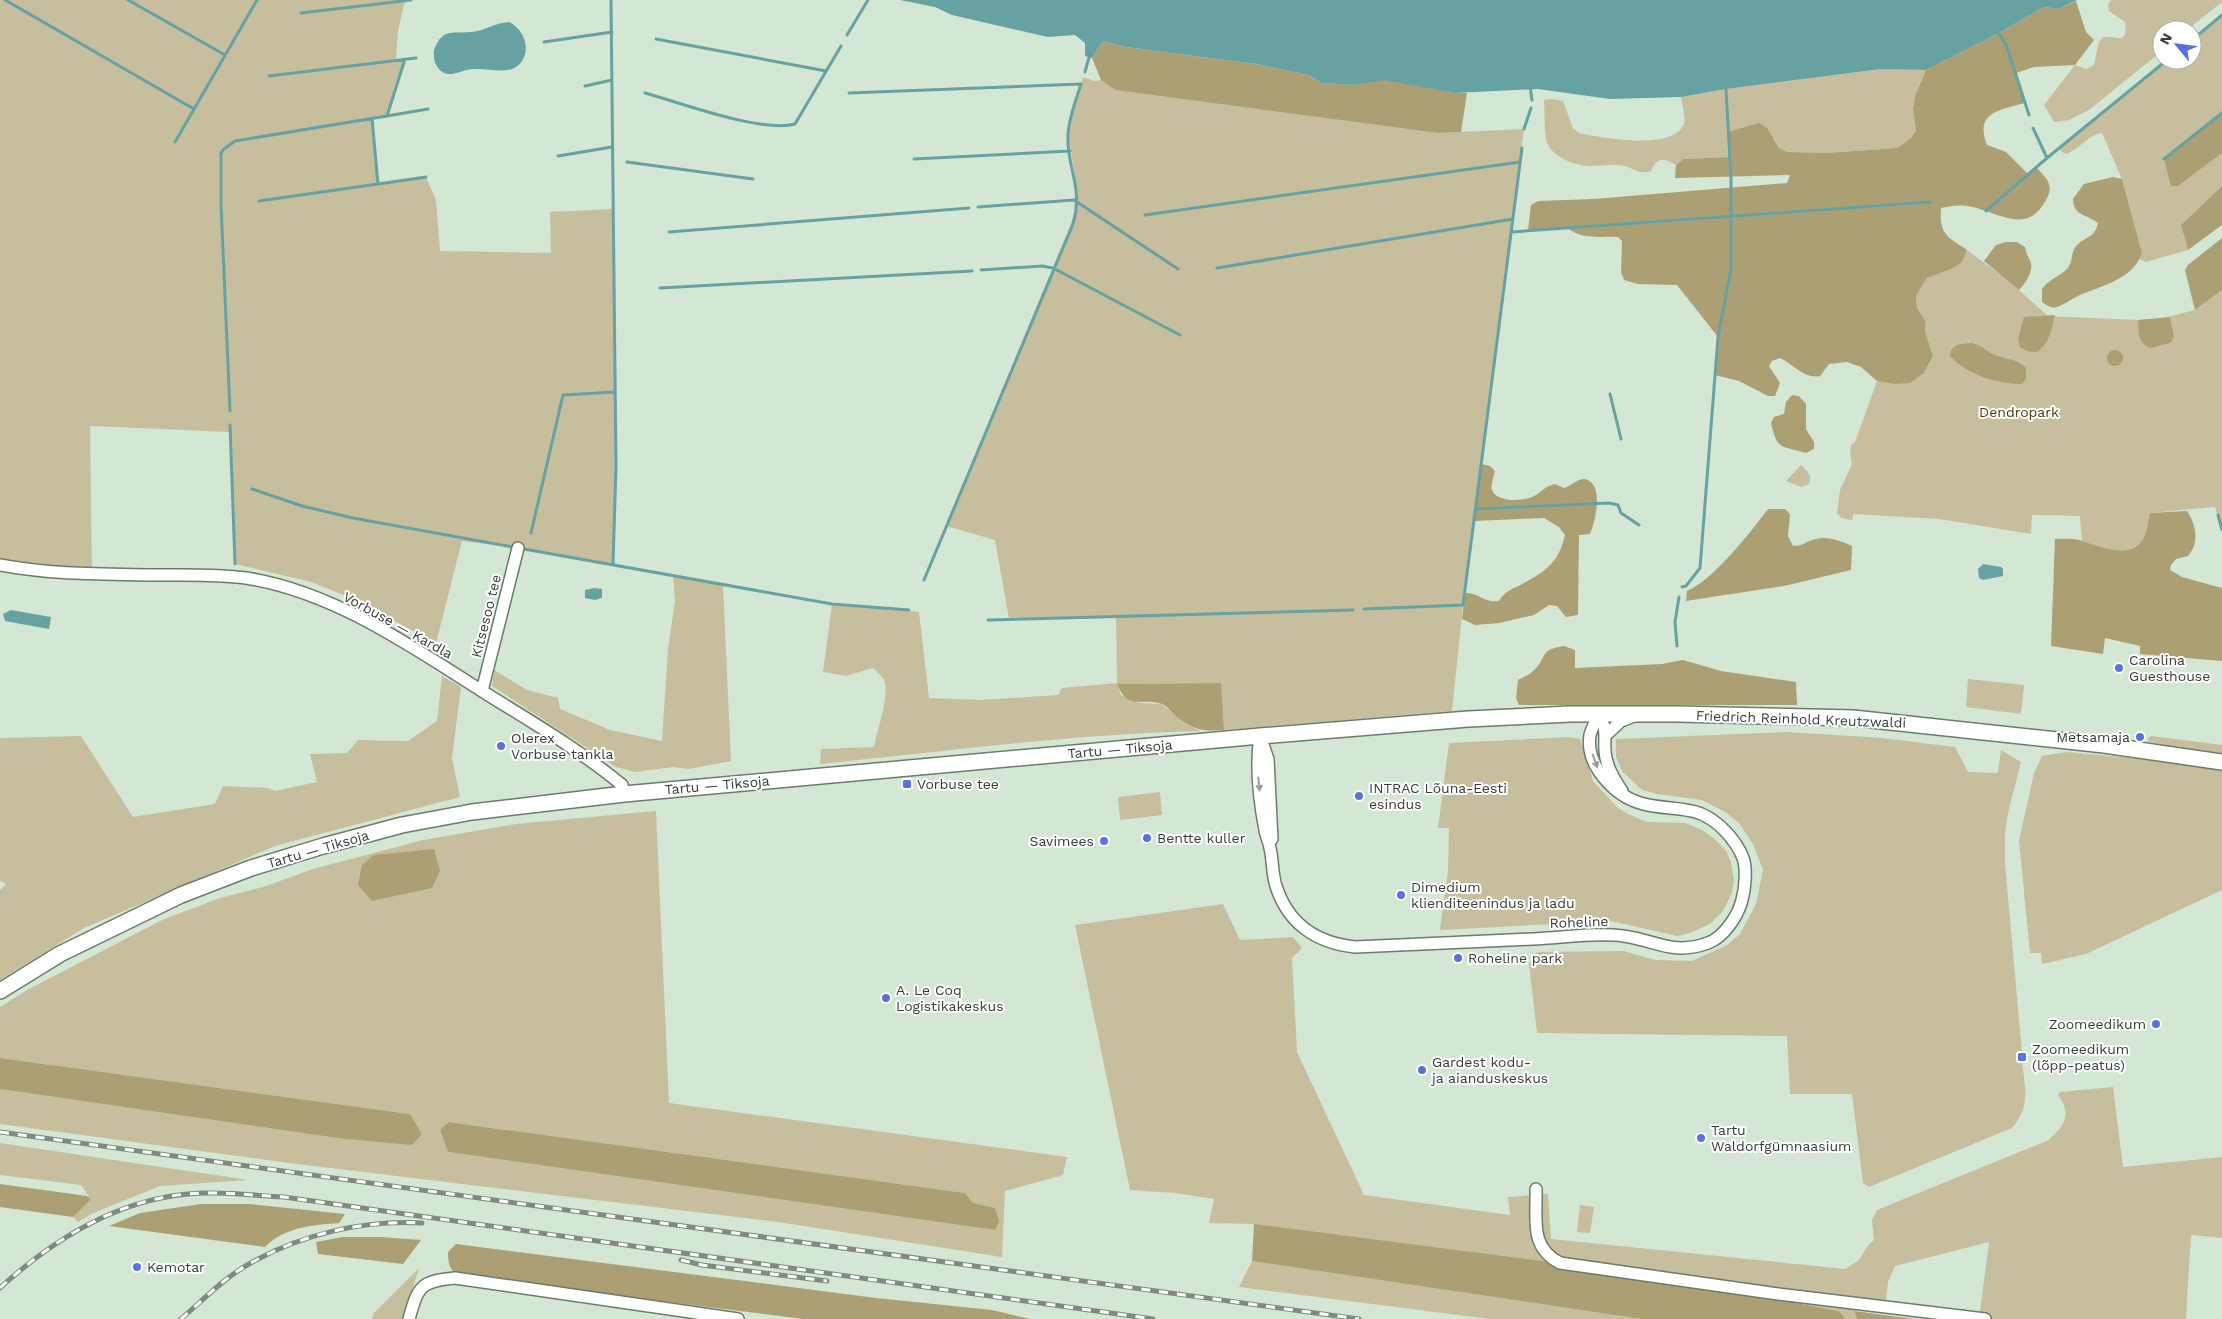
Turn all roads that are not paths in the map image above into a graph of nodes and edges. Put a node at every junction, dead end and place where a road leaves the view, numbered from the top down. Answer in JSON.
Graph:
{"nodes":[{"id":1,"x":518,"y":548,"type":"dead end"},
{"id":2,"x":0,"y":565,"type":"edge"},
{"id":3,"x":482,"y":691,"type":"junction"},
{"id":4,"x":1598,"y":714,"type":"junction"},
{"id":5,"x":1641,"y":714,"type":"junction"},
{"id":6,"x":1468,"y":719,"type":"joint"},
{"id":7,"x":1260,"y":736,"type":"junction"},
{"id":8,"x":1605,"y":736,"type":"junction"},
{"id":9,"x":2222,"y":762,"type":"edge"},
{"id":10,"x":624,"y":794,"type":"junction"},
{"id":11,"x":1626,"y":797,"type":"junction"},
{"id":12,"x":0,"y":991,"type":"edge"},
{"id":13,"x":1536,"y":1189,"type":"dead end"},
{"id":14,"x":409,"y":1319,"type":"edge"},
{"id":15,"x":738,"y":1319,"type":"edge"},
{"id":16,"x":1986,"y":1319,"type":"edge"}],
"edges":[{"from":1,"to":3,"type":"street","name":"Kitsesoo tee"},
{"from":2,"to":3,"type":"street","name":"Vorbuse — Kardla"},
{"from":3,"to":10,"type":"street","name":"Vorbuse — Kardla"},
{"from":4,"to":5,"type":"main road","name":"Friedrich Reinhold Kreutzwaldi"},
{"from":4,"to":6,"type":"main road","name":"Friedrich Reinhold Kreutzwaldi"},
{"from":4,"to":8,"type":"street"},
{"from":4,"to":11,"type":"street","name":"Roheline","one_way":true},
{"from":5,"to":8,"type":"street"},
{"from":5,"to":9,"type":"main road","name":"Friedrich Reinhold Kreutzwaldi"},
{"from":6,"to":7,"type":"main road","name":"Tartu — Tiksoja"},
{"from":7,"to":10,"type":"main road","name":"Tartu — Tiksoja"},
{"from":7,"to":11,"type":"street","name":"Roheline"},
{"from":8,"to":11,"type":"street"},
{"from":10,"to":12,"type":"main road","name":"Tartu — Tiksoja"},
{"from":13,"to":16,"type":"street"},
{"from":14,"to":15,"type":"street"}]}
